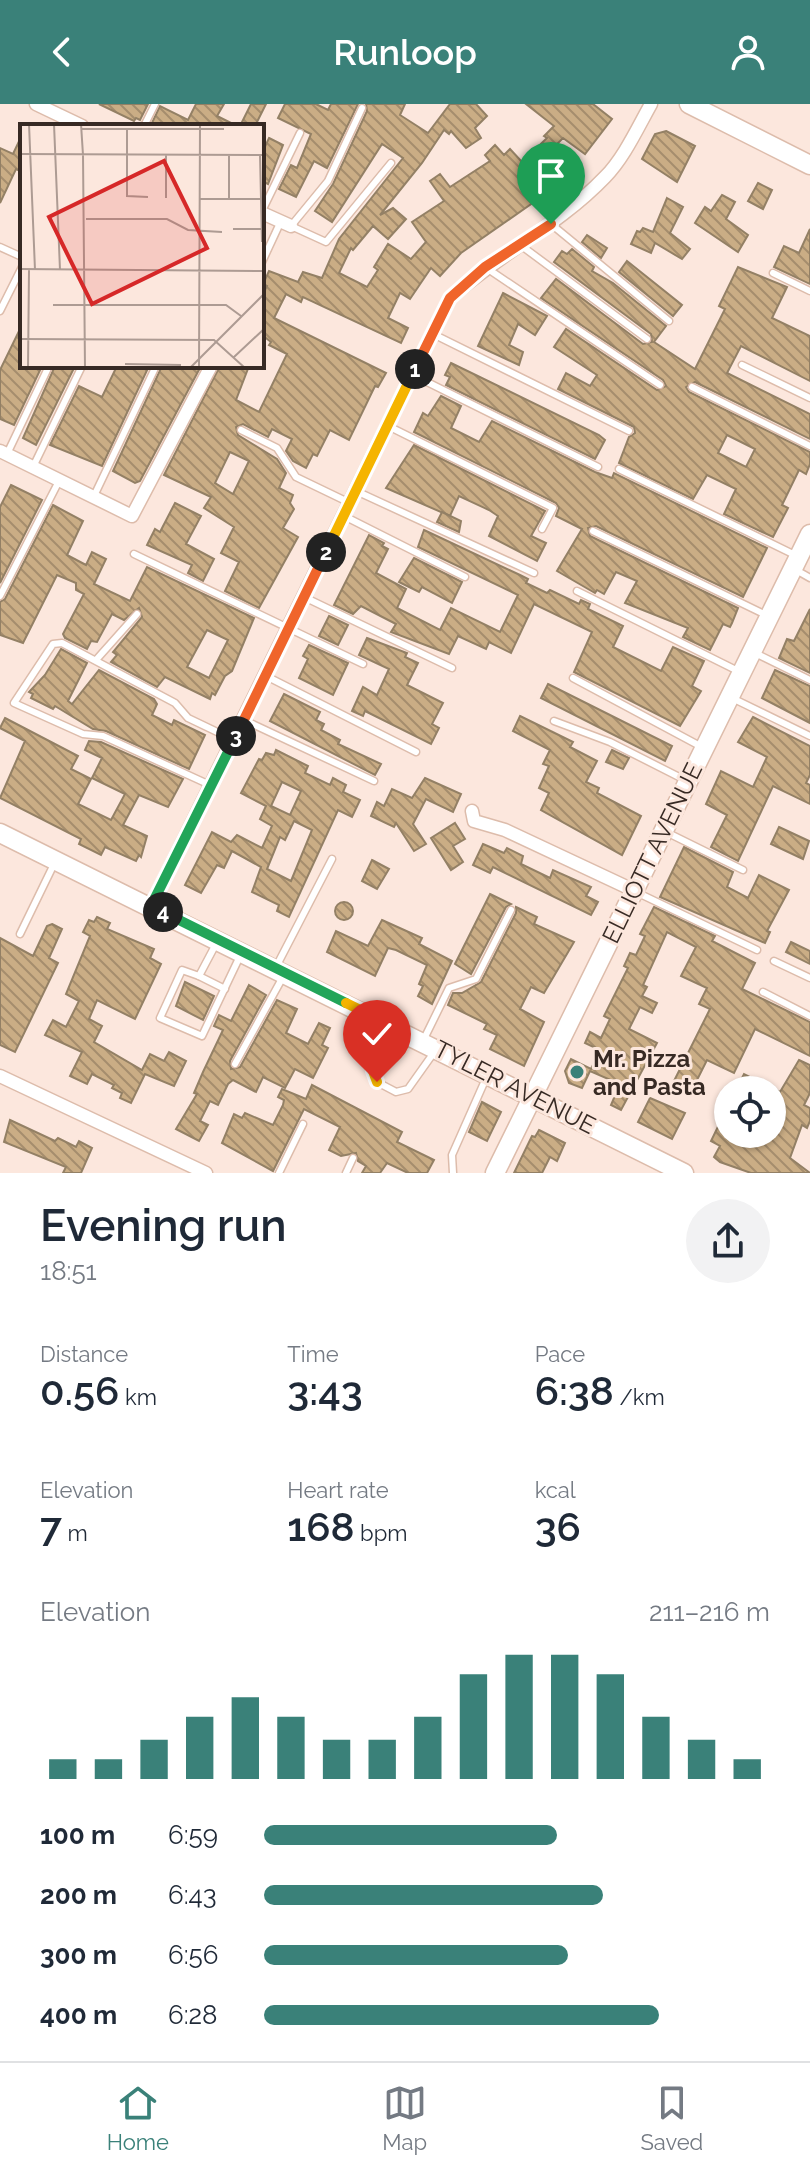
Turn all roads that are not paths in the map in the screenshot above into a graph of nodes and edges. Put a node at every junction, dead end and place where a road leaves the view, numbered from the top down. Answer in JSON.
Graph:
{"nodes":[{"id":1,"x":36,"y":104,"type":"edge"},
{"id":2,"x":155,"y":104,"type":"edge"},
{"id":3,"x":651,"y":104,"type":"edge"},
{"id":4,"x":689,"y":104,"type":"edge"},
{"id":5,"x":362,"y":108,"type":"dead end"},
{"id":6,"x":721,"y":111,"type":"edge"},
{"id":7,"x":78,"y":124,"type":"edge"},
{"id":8,"x":145,"y":124,"type":"edge"},
{"id":9,"x":300,"y":133,"type":"dead end"},
{"id":10,"x":391,"y":163,"type":"dead end"},
{"id":11,"x":810,"y":165,"type":"edge"},
{"id":12,"x":264,"y":208,"type":"edge"},
{"id":13,"x":264,"y":213,"type":"edge"},
{"id":14,"x":286,"y":224,"type":"junction"},
{"id":15,"x":551,"y":224,"type":"junction"},
{"id":16,"x":519,"y":244,"type":"junction"},
{"id":17,"x":0,"y":247,"type":"edge"},
{"id":18,"x":20,"y":256,"type":"edge"},
{"id":19,"x":264,"y":259,"type":"edge"},
{"id":20,"x":485,"y":267,"type":"junction"},
{"id":21,"x":20,"y":271,"type":"edge"},
{"id":22,"x":773,"y":273,"type":"dead end"},
{"id":23,"x":0,"y":286,"type":"edge"},
{"id":24,"x":10,"y":291,"type":"junction"},
{"id":25,"x":810,"y":291,"type":"edge"},
{"id":26,"x":0,"y":311,"type":"edge"},
{"id":27,"x":669,"y":321,"type":"dead end"},
{"id":28,"x":433,"y":334,"type":"junction"},
{"id":29,"x":647,"y":339,"type":"dead end"},
{"id":30,"x":742,"y":365,"type":"dead end"},
{"id":31,"x":48,"y":368,"type":"edge"},
{"id":32,"x":81,"y":368,"type":"edge"},
{"id":33,"x":155,"y":368,"type":"edge"},
{"id":34,"x":210,"y":368,"type":"edge"},
{"id":35,"x":413,"y":375,"type":"junction"},
{"id":36,"x":660,"y":385,"type":"dead end"},
{"id":37,"x":692,"y":387,"type":"dead end"},
{"id":38,"x":810,"y":398,"type":"edge"},
{"id":39,"x":388,"y":426,"type":"junction"},
{"id":40,"x":241,"y":430,"type":"dead end"},
{"id":41,"x":629,"y":431,"type":"dead end"},
{"id":42,"x":810,"y":446,"type":"edge"},
{"id":43,"x":3,"y":452,"type":"edge"},
{"id":44,"x":598,"y":467,"type":"dead end"},
{"id":45,"x":33,"y":468,"type":"junction"},
{"id":46,"x":619,"y":469,"type":"dead end"},
{"id":47,"x":59,"y":481,"type":"junction"},
{"id":48,"x":353,"y":497,"type":"junction"},
{"id":49,"x":93,"y":498,"type":"junction"},
{"id":50,"x":344,"y":516,"type":"junction"},
{"id":51,"x":542,"y":529,"type":"dead end"},
{"id":52,"x":593,"y":531,"type":"dead end"},
{"id":53,"x":809,"y":537,"type":"edge"},
{"id":54,"x":134,"y":554,"type":"dead end"},
{"id":55,"x":796,"y":563,"type":"junction"},
{"id":56,"x":534,"y":573,"type":"dead end"},
{"id":57,"x":465,"y":577,"type":"dead end"},
{"id":58,"x":810,"y":578,"type":"edge"},
{"id":59,"x":577,"y":591,"type":"dead end"},
{"id":60,"x":0,"y":596,"type":"edge"},
{"id":61,"x":304,"y":597,"type":"junction"},
{"id":62,"x":137,"y":614,"type":"dead end"},
{"id":63,"x":769,"y":617,"type":"junction"},
{"id":64,"x":288,"y":629,"type":"junction"},
{"id":65,"x":752,"y":651,"type":"junction"},
{"id":66,"x":96,"y":660,"type":"junction"},
{"id":67,"x":363,"y":664,"type":"dead end"},
{"id":68,"x":452,"y":668,"type":"dead end"},
{"id":69,"x":741,"y":673,"type":"junction"},
{"id":70,"x":266,"y":676,"type":"junction"},
{"id":71,"x":573,"y":678,"type":"dead end"},
{"id":72,"x":810,"y":680,"type":"edge"},
{"id":73,"x":729,"y":697,"type":"junction"},
{"id":74,"x":244,"y":720,"type":"junction"},
{"id":75,"x":554,"y":721,"type":"dead end"},
{"id":76,"x":810,"y":736,"type":"edge"},
{"id":77,"x":234,"y":740,"type":"junction"},
{"id":78,"x":703,"y":748,"type":"junction"},
{"id":79,"x":416,"y":752,"type":"dead end"},
{"id":80,"x":374,"y":781,"type":"dead end"},
{"id":81,"x":687,"y":781,"type":"junction"},
{"id":82,"x":212,"y":786,"type":"junction"},
{"id":83,"x":472,"y":811,"type":"dead end"},
{"id":84,"x":663,"y":830,"type":"junction"},
{"id":85,"x":0,"y":833,"type":"edge"},
{"id":86,"x":332,"y":859,"type":"dead end"},
{"id":87,"x":56,"y":860,"type":"junction"},
{"id":88,"x":743,"y":870,"type":"dead end"},
{"id":89,"x":633,"y":890,"type":"junction"},
{"id":90,"x":151,"y":906,"type":"junction"},
{"id":91,"x":511,"y":910,"type":"dead end"},
{"id":92,"x":20,"y":934,"type":"dead end"},
{"id":93,"x":219,"y":939,"type":"junction"},
{"id":94,"x":757,"y":950,"type":"dead end"},
{"id":95,"x":243,"y":951,"type":"junction"},
{"id":96,"x":774,"y":961,"type":"dead end"},
{"id":97,"x":280,"y":970,"type":"junction"},
{"id":98,"x":199,"y":976,"type":"junction"},
{"id":99,"x":810,"y":978,"type":"edge"},
{"id":100,"x":225,"y":989,"type":"junction"},
{"id":101,"x":763,"y":992,"type":"dead end"},
{"id":102,"x":810,"y":1016,"type":"edge"},
{"id":103,"x":395,"y":1027,"type":"junction"},
{"id":104,"x":430,"y":1044,"type":"junction"},
{"id":105,"x":235,"y":1064,"type":"dead end"},
{"id":106,"x":488,"y":1073,"type":"junction"},
{"id":107,"x":0,"y":1076,"type":"edge"},
{"id":108,"x":533,"y":1096,"type":"junction"},
{"id":109,"x":303,"y":1124,"type":"dead end"},
{"id":110,"x":353,"y":1158,"type":"dead end"},
{"id":111,"x":206,"y":1173,"type":"edge"},
{"id":112,"x":279,"y":1173,"type":"edge"},
{"id":113,"x":346,"y":1173,"type":"edge"},
{"id":114,"x":453,"y":1173,"type":"edge"},
{"id":115,"x":495,"y":1173,"type":"edge"},
{"id":116,"x":684,"y":1173,"type":"edge"}],
"edges":[{"from":1,"to":7,"type":"street"},
{"from":2,"to":8,"type":"lane"},
{"from":3,"to":15,"type":"street"},
{"from":4,"to":6,"type":"main road"},
{"from":5,"to":14,"type":"lane"},
{"from":6,"to":11,"type":"main road"},
{"from":9,"to":12,"type":"lane"},
{"from":10,"to":14,"type":"lane"},
{"from":13,"to":14,"type":"street"},
{"from":14,"to":19,"type":"lane"},
{"from":15,"to":16,"type":"street"},
{"from":15,"to":27,"type":"lane"},
{"from":16,"to":20,"type":"street"},
{"from":16,"to":29,"type":"lane"},
{"from":17,"to":18,"type":"lane"},
{"from":20,"to":28,"type":"street"},
{"from":20,"to":36,"type":"lane"},
{"from":21,"to":24,"type":"lane"},
{"from":22,"to":25,"type":"lane"},
{"from":23,"to":24,"type":"lane"},
{"from":24,"to":26,"type":"lane"},
{"from":28,"to":35,"type":"street"},
{"from":28,"to":41,"type":"lane"},
{"from":30,"to":38,"type":"lane"},
{"from":31,"to":43,"type":"lane"},
{"from":32,"to":45,"type":"lane"},
{"from":33,"to":49,"type":"lane"},
{"from":34,"to":49,"type":"street"},
{"from":35,"to":39,"type":"street"},
{"from":35,"to":44,"type":"lane"},
{"from":37,"to":42,"type":"lane"},
{"from":39,"to":48,"type":"street"},
{"from":39,"to":51,"type":"lane"},
{"from":40,"to":48,"type":"lane"},
{"from":43,"to":45,"type":"street"},
{"from":45,"to":47,"type":"street"},
{"from":46,"to":55,"type":"lane"},
{"from":47,"to":49,"type":"street"},
{"from":47,"to":60,"type":"lane"},
{"from":48,"to":50,"type":"street"},
{"from":48,"to":56,"type":"lane"},
{"from":50,"to":57,"type":"lane"},
{"from":50,"to":61,"type":"street"},
{"from":52,"to":63,"type":"lane"},
{"from":53,"to":55,"type":"main road","name":"ELLIOTT AVENUE"},
{"from":54,"to":64,"type":"lane"},
{"from":55,"to":58,"type":"lane"},
{"from":55,"to":63,"type":"main road","name":"ELLIOTT AVENUE"},
{"from":59,"to":69,"type":"lane"},
{"from":61,"to":64,"type":"street"},
{"from":61,"to":68,"type":"lane"},
{"from":62,"to":66,"type":"lane"},
{"from":63,"to":65,"type":"main road","name":"ELLIOTT AVENUE"},
{"from":64,"to":67,"type":"lane"},
{"from":64,"to":70,"type":"street"},
{"from":65,"to":69,"type":"main road","name":"ELLIOTT AVENUE"},
{"from":65,"to":72,"type":"lane"},
{"from":66,"to":77,"type":"lane"},
{"from":66,"to":82,"type":"lane"},
{"from":69,"to":73,"type":"main road","name":"ELLIOTT AVENUE"},
{"from":70,"to":74,"type":"street"},
{"from":70,"to":79,"type":"lane"},
{"from":71,"to":78,"type":"lane"},
{"from":73,"to":76,"type":"lane"},
{"from":73,"to":78,"type":"main road","name":"ELLIOTT AVENUE"},
{"from":74,"to":77,"type":"street"},
{"from":74,"to":80,"type":"lane"},
{"from":75,"to":81,"type":"lane"},
{"from":77,"to":82,"type":"street"},
{"from":78,"to":81,"type":"main road","name":"ELLIOTT AVENUE"},
{"from":81,"to":84,"type":"main road","name":"ELLIOTT AVENUE"},
{"from":82,"to":90,"type":"street"},
{"from":83,"to":89,"type":"street"},
{"from":84,"to":88,"type":"lane"},
{"from":84,"to":89,"type":"main road","name":"ELLIOTT AVENUE"},
{"from":85,"to":87,"type":"main road","name":"TYLER AVENUE"},
{"from":86,"to":97,"type":"lane"},
{"from":87,"to":90,"type":"main road","name":"TYLER AVENUE"},
{"from":87,"to":92,"type":"lane"},
{"from":89,"to":94,"type":"lane"},
{"from":89,"to":108,"type":"main road","name":"ELLIOTT AVENUE"},
{"from":90,"to":93,"type":"main road","name":"TYLER AVENUE"},
{"from":91,"to":104,"type":"lane"},
{"from":93,"to":95,"type":"main road","name":"TYLER AVENUE"},
{"from":93,"to":98,"type":"lane"},
{"from":95,"to":97,"type":"main road","name":"TYLER AVENUE"},
{"from":95,"to":100,"type":"lane"},
{"from":96,"to":99,"type":"lane"},
{"from":97,"to":103,"type":"main road","name":"TYLER AVENUE"},
{"from":97,"to":105,"type":"lane"},
{"from":98,"to":100,"type":"lane"},
{"from":98,"to":100,"type":"lane"},
{"from":101,"to":102,"type":"lane"},
{"from":103,"to":104,"type":"main road","name":"TYLER AVENUE"},
{"from":103,"to":104,"type":"lane"},
{"from":104,"to":106,"type":"main road","name":"TYLER AVENUE"},
{"from":106,"to":108,"type":"main road","name":"TYLER AVENUE"},
{"from":106,"to":114,"type":"lane"},
{"from":107,"to":111,"type":"street"},
{"from":108,"to":115,"type":"main road","name":"ELLIOTT AVENUE"},
{"from":108,"to":116,"type":"main road","name":"TYLER AVENUE"},
{"from":109,"to":112,"type":"lane"},
{"from":110,"to":113,"type":"lane"}]}
